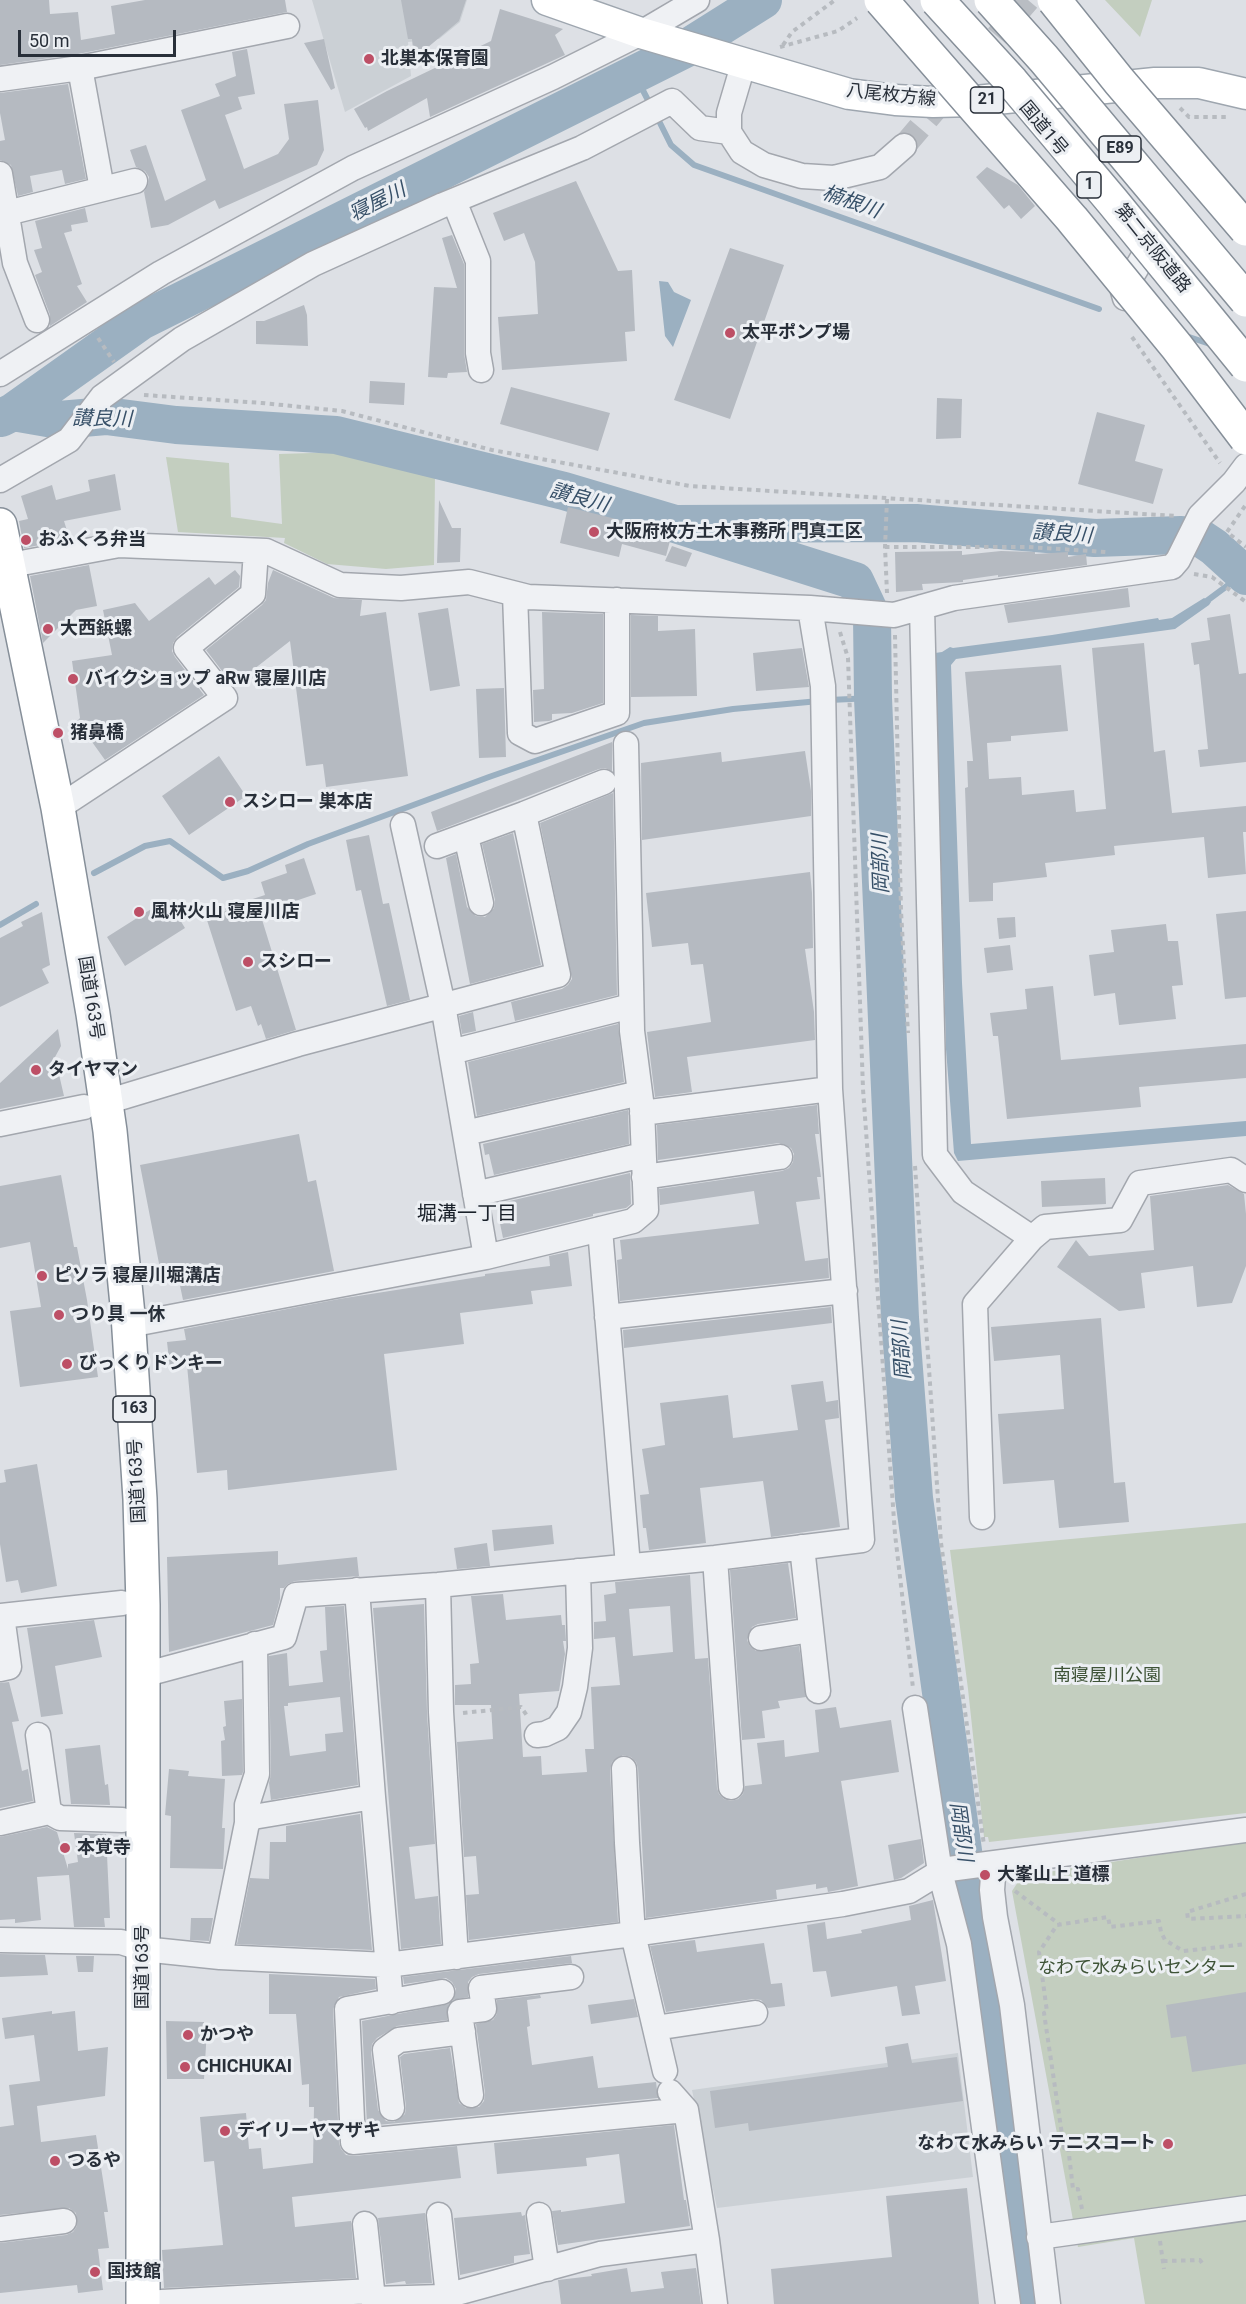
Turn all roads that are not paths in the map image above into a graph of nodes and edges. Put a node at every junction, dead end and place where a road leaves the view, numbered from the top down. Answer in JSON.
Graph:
{"nodes":[{"id":1,"x":547,"y":0,"type":"edge"},
{"id":2,"x":697,"y":0,"type":"edge"},
{"id":3,"x":928,"y":0,"type":"edge"},
{"id":4,"x":937,"y":0,"type":"edge"},
{"id":5,"x":991,"y":0,"type":"edge"},
{"id":6,"x":999,"y":0,"type":"edge"},
{"id":7,"x":1054,"y":0,"type":"edge"},
{"id":8,"x":869,"y":9,"type":"edge"},
{"id":9,"x":287,"y":27,"type":"dead end"},
{"id":10,"x":642,"y":33,"type":"junction"},
{"id":11,"x":738,"y":61,"type":"junction"},
{"id":12,"x":80,"y":68,"type":"junction"},
{"id":13,"x":0,"y":79,"type":"edge"},
{"id":14,"x":1080,"y":90,"type":"junction"},
{"id":15,"x":1246,"y":94,"type":"edge"},
{"id":16,"x":1016,"y":97,"type":"junction"},
{"id":17,"x":729,"y":132,"type":"junction"},
{"id":18,"x":904,"y":146,"type":"tunnel mouth"},
{"id":19,"x":0,"y":174,"type":"edge"},
{"id":20,"x":135,"y":181,"type":"dead end"},
{"id":21,"x":102,"y":189,"type":"junction"},
{"id":22,"x":454,"y":201,"type":"junction"},
{"id":23,"x":7,"y":213,"type":"junction"},
{"id":24,"x":1246,"y":229,"type":"edge"},
{"id":25,"x":1146,"y":252,"type":"junction"},
{"id":26,"x":8,"y":265,"type":"edge"},
{"id":27,"x":1246,"y":289,"type":"edge"},
{"id":28,"x":1246,"y":300,"type":"edge"},
{"id":29,"x":37,"y":320,"type":"dead end"},
{"id":30,"x":1246,"y":365,"type":"edge"},
{"id":31,"x":481,"y":370,"type":"dead end"},
{"id":32,"x":0,"y":374,"type":"edge"},
{"id":33,"x":1246,"y":374,"type":"edge"},
{"id":34,"x":1246,"y":438,"type":"edge"},
{"id":35,"x":1246,"y":457,"type":"edge"},
{"id":36,"x":1240,"y":474,"type":"edge"},
{"id":37,"x":0,"y":480,"type":"edge"},
{"id":38,"x":0,"y":525,"type":"edge"},
{"id":39,"x":256,"y":551,"type":"junction"},
{"id":40,"x":4,"y":566,"type":"edge"},
{"id":41,"x":515,"y":594,"type":"junction"},
{"id":42,"x":617,"y":600,"type":"junction"},
{"id":43,"x":922,"y":607,"type":"junction"},
{"id":44,"x":810,"y":608,"type":"junction"},
{"id":45,"x":0,"y":636,"type":"edge"},
{"id":46,"x":626,"y":744,"type":"dead end"},
{"id":47,"x":604,"y":782,"type":"dead end"},
{"id":48,"x":58,"y":808,"type":"junction"},
{"id":49,"x":524,"y":814,"type":"junction"},
{"id":50,"x":403,"y":825,"type":"dead end"},
{"id":51,"x":466,"y":836,"type":"junction"},
{"id":52,"x":437,"y":846,"type":"dead end"},
{"id":53,"x":481,"y":903,"type":"dead end"},
{"id":54,"x":443,"y":1005,"type":"junction"},
{"id":55,"x":631,"y":1006,"type":"junction"},
{"id":56,"x":451,"y":1052,"type":"junction"},
{"id":57,"x":830,"y":1089,"type":"junction"},
{"id":58,"x":641,"y":1103,"type":"junction"},
{"id":59,"x":95,"y":1105,"type":"junction"},
{"id":60,"x":0,"y":1124,"type":"edge"},
{"id":61,"x":465,"y":1133,"type":"junction"},
{"id":62,"x":780,"y":1157,"type":"dead end"},
{"id":63,"x":644,"y":1166,"type":"junction"},
{"id":64,"x":1246,"y":1180,"type":"edge"},
{"id":65,"x":475,"y":1194,"type":"junction"},
{"id":66,"x":600,"y":1229,"type":"junction"},
{"id":67,"x":1032,"y":1238,"type":"junction"},
{"id":68,"x":486,"y":1257,"type":"junction"},
{"id":69,"x":844,"y":1291,"type":"junction"},
{"id":70,"x":608,"y":1317,"type":"junction"},
{"id":71,"x":129,"y":1325,"type":"junction"},
{"id":72,"x":982,"y":1517,"type":"dead end"},
{"id":73,"x":802,"y":1547,"type":"junction"},
{"id":74,"x":715,"y":1558,"type":"junction"},
{"id":75,"x":628,"y":1566,"type":"junction"},
{"id":76,"x":578,"y":1571,"type":"junction"},
{"id":77,"x":438,"y":1585,"type":"junction"},
{"id":78,"x":357,"y":1590,"type":"junction"},
{"id":79,"x":122,"y":1603,"type":"junction"},
{"id":80,"x":1,"y":1616,"type":"edge"},
{"id":81,"x":811,"y":1630,"type":"junction"},
{"id":82,"x":761,"y":1638,"type":"dead end"},
{"id":83,"x":255,"y":1644,"type":"junction"},
{"id":84,"x":0,"y":1669,"type":"edge"},
{"id":85,"x":143,"y":1675,"type":"junction"},
{"id":86,"x":818,"y":1691,"type":"dead end"},
{"id":87,"x":915,"y":1708,"type":"road end"},
{"id":88,"x":38,"y":1735,"type":"dead end"},
{"id":89,"x":537,"y":1735,"type":"road end"},
{"id":90,"x":624,"y":1769,"type":"dead end"},
{"id":91,"x":731,"y":1787,"type":"dead end"},
{"id":92,"x":373,"y":1797,"type":"junction"},
{"id":93,"x":49,"y":1812,"type":"junction"},
{"id":94,"x":122,"y":1820,"type":"junction"},
{"id":95,"x":0,"y":1823,"type":"edge"},
{"id":96,"x":247,"y":1823,"type":"junction"},
{"id":97,"x":1246,"y":1830,"type":"edge"},
{"id":98,"x":987,"y":1863,"type":"junction"},
{"id":99,"x":945,"y":1870,"type":"junction"},
{"id":100,"x":633,"y":1934,"type":"junction"},
{"id":101,"x":0,"y":1940,"type":"edge"},
{"id":102,"x":132,"y":1946,"type":"junction"},
{"id":103,"x":466,"y":1956,"type":"junction"},
{"id":104,"x":220,"y":1958,"type":"junction"},
{"id":105,"x":387,"y":1965,"type":"junction"},
{"id":106,"x":571,"y":1977,"type":"dead end"},
{"id":107,"x":481,"y":1988,"type":"junction"},
{"id":108,"x":442,"y":1992,"type":"dead end"},
{"id":109,"x":390,"y":2002,"type":"junction"},
{"id":110,"x":755,"y":2013,"type":"dead end"},
{"id":111,"x":655,"y":2028,"type":"junction"},
{"id":112,"x":463,"y":2032,"type":"junction"},
{"id":113,"x":471,"y":2095,"type":"dead end"},
{"id":114,"x":392,"y":2108,"type":"dead end"},
{"id":115,"x":686,"y":2110,"type":"junction"},
{"id":116,"x":1246,"y":2208,"type":"edge"},
{"id":117,"x":439,"y":2215,"type":"dead end"},
{"id":118,"x":539,"y":2215,"type":"dead end"},
{"id":119,"x":64,"y":2221,"type":"dead end"},
{"id":120,"x":365,"y":2224,"type":"dead end"},
{"id":121,"x":0,"y":2229,"type":"edge"},
{"id":122,"x":1039,"y":2237,"type":"junction"},
{"id":123,"x":707,"y":2240,"type":"junction"},
{"id":124,"x":548,"y":2269,"type":"junction"},
{"id":125,"x":372,"y":2291,"type":"junction"},
{"id":126,"x":448,"y":2296,"type":"junction"},
{"id":127,"x":136,"y":2304,"type":"edge"},
{"id":128,"x":714,"y":2304,"type":"edge"},
{"id":129,"x":1008,"y":2304,"type":"edge"},
{"id":130,"x":1048,"y":2304,"type":"edge"}],
"edges":[{"from":1,"to":10,"type":"main road","name":"八尾枚方線","number":"21"},
{"from":2,"to":10,"type":"street"},
{"from":3,"to":16,"type":"highway","name":"国道1号","number":"1"},
{"from":4,"to":30,"type":"highway","name":"第二京阪道路","number":"E89","bridge":true},
{"from":5,"to":28,"type":"highway","number":"E89","bridge":true},
{"from":6,"to":14,"type":"highway"},
{"from":7,"to":24,"type":"highway","bridge":true},
{"from":8,"to":34,"type":"highway","bridge":true},
{"from":9,"to":12,"type":"street"},
{"from":10,"to":11,"type":"main road","name":"八尾枚方線","number":"21"},
{"from":10,"to":32,"type":"street"},
{"from":11,"to":16,"type":"main road","name":"八尾枚方線","number":"21"},
{"from":11,"to":17,"type":"street"},
{"from":12,"to":13,"type":"street"},
{"from":12,"to":21,"type":"street"},
{"from":14,"to":15,"type":"main road","name":"八尾枚方線","number":"21"},
{"from":14,"to":16,"type":"main road","name":"八尾枚方線","number":"21"},
{"from":14,"to":27,"type":"highway"},
{"from":16,"to":25,"type":"highway","name":"国道1号","number":"1"},
{"from":17,"to":18,"type":"street"},
{"from":17,"to":22,"type":"street"},
{"from":19,"to":23,"type":"street"},
{"from":20,"to":21,"type":"street"},
{"from":21,"to":23,"type":"street"},
{"from":22,"to":31,"type":"street"},
{"from":22,"to":37,"type":"street"},
{"from":23,"to":26,"type":"street"},
{"from":25,"to":33,"type":"highway","name":"国道1号","number":"1"},
{"from":25,"to":35,"type":"street"},
{"from":26,"to":29,"type":"street"},
{"from":36,"to":43,"type":"street"},
{"from":38,"to":40,"type":"highway","name":"国道163号","number":"163"},
{"from":39,"to":40,"type":"street"},
{"from":39,"to":41,"type":"street"},
{"from":39,"to":48,"type":"street"},
{"from":40,"to":48,"type":"highway","name":"国道163号","number":"163"},
{"from":41,"to":42,"type":"street"},
{"from":41,"to":42,"type":"street"},
{"from":42,"to":44,"type":"street"},
{"from":43,"to":44,"type":"street"},
{"from":43,"to":67,"type":"street"},
{"from":44,"to":57,"type":"street"},
{"from":45,"to":59,"type":"highway","name":"国道163号","number":"163"},
{"from":46,"to":55,"type":"street"},
{"from":47,"to":49,"type":"street"},
{"from":48,"to":59,"type":"highway","name":"国道163号","number":"163"},
{"from":49,"to":51,"type":"street"},
{"from":49,"to":54,"type":"street"},
{"from":50,"to":54,"type":"street"},
{"from":51,"to":52,"type":"street"},
{"from":51,"to":53,"type":"street"},
{"from":54,"to":56,"type":"street"},
{"from":54,"to":59,"type":"street"},
{"from":55,"to":56,"type":"street"},
{"from":55,"to":58,"type":"street"},
{"from":56,"to":61,"type":"street"},
{"from":57,"to":58,"type":"street"},
{"from":57,"to":69,"type":"street"},
{"from":58,"to":61,"type":"street"},
{"from":58,"to":63,"type":"street"},
{"from":59,"to":60,"type":"street"},
{"from":59,"to":71,"type":"highway","name":"国道163号","number":"163"},
{"from":59,"to":79,"type":"highway","name":"国道163号","number":"163"},
{"from":61,"to":65,"type":"street"},
{"from":62,"to":63,"type":"street"},
{"from":63,"to":65,"type":"street"},
{"from":63,"to":66,"type":"street"},
{"from":64,"to":67,"type":"street"},
{"from":65,"to":68,"type":"street"},
{"from":66,"to":68,"type":"street"},
{"from":66,"to":70,"type":"street"},
{"from":67,"to":72,"type":"street"},
{"from":68,"to":71,"type":"street"},
{"from":69,"to":70,"type":"street"},
{"from":69,"to":73,"type":"street"},
{"from":70,"to":75,"type":"street"},
{"from":71,"to":85,"type":"highway","name":"国道163号","number":"163"},
{"from":73,"to":74,"type":"street"},
{"from":73,"to":81,"type":"street"},
{"from":74,"to":75,"type":"street"},
{"from":74,"to":91,"type":"street"},
{"from":75,"to":76,"type":"street"},
{"from":76,"to":77,"type":"street"},
{"from":76,"to":89,"type":"street"},
{"from":77,"to":78,"type":"street"},
{"from":77,"to":103,"type":"street"},
{"from":78,"to":83,"type":"street"},
{"from":78,"to":92,"type":"street"},
{"from":79,"to":80,"type":"street"},
{"from":79,"to":94,"type":"highway","name":"国道163号","number":"163"},
{"from":80,"to":84,"type":"street"},
{"from":81,"to":82,"type":"street"},
{"from":81,"to":86,"type":"street"},
{"from":83,"to":85,"type":"street"},
{"from":83,"to":96,"type":"street"},
{"from":85,"to":102,"type":"highway","name":"国道163号","number":"163"},
{"from":87,"to":99,"type":"street"},
{"from":88,"to":93,"type":"street"},
{"from":90,"to":100,"type":"street"},
{"from":92,"to":96,"type":"street"},
{"from":92,"to":105,"type":"street"},
{"from":93,"to":94,"type":"street"},
{"from":93,"to":95,"type":"street"},
{"from":94,"to":102,"type":"highway","name":"国道163号","number":"163"},
{"from":96,"to":104,"type":"street"},
{"from":97,"to":98,"type":"street"},
{"from":98,"to":99,"type":"street"},
{"from":98,"to":122,"type":"street"},
{"from":99,"to":100,"type":"street"},
{"from":99,"to":129,"type":"street"},
{"from":100,"to":103,"type":"street"},
{"from":100,"to":111,"type":"street"},
{"from":101,"to":102,"type":"street"},
{"from":102,"to":104,"type":"street"},
{"from":102,"to":127,"type":"highway","name":"国道163号","number":"163"},
{"from":103,"to":105,"type":"street"},
{"from":103,"to":107,"type":"street"},
{"from":104,"to":105,"type":"street"},
{"from":105,"to":109,"type":"street"},
{"from":106,"to":107,"type":"street"},
{"from":107,"to":112,"type":"street"},
{"from":108,"to":109,"type":"street"},
{"from":109,"to":115,"type":"street"},
{"from":110,"to":111,"type":"street"},
{"from":111,"to":115,"type":"street"},
{"from":112,"to":113,"type":"street"},
{"from":112,"to":114,"type":"street"},
{"from":115,"to":123,"type":"street"},
{"from":116,"to":122,"type":"street"},
{"from":117,"to":126,"type":"street"},
{"from":118,"to":124,"type":"street"},
{"from":119,"to":121,"type":"street"},
{"from":120,"to":125,"type":"street"},
{"from":122,"to":130,"type":"street"},
{"from":123,"to":124,"type":"street"},
{"from":123,"to":128,"type":"street"},
{"from":124,"to":126,"type":"street"},
{"from":125,"to":126,"type":"street"},
{"from":125,"to":127,"type":"street"}]}
